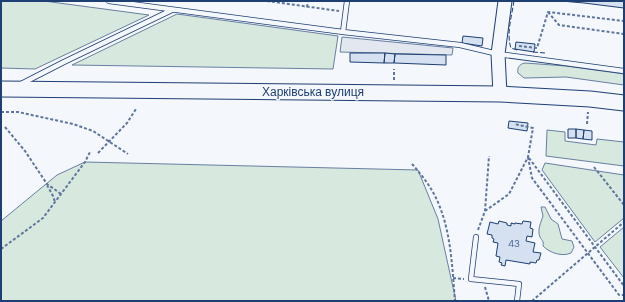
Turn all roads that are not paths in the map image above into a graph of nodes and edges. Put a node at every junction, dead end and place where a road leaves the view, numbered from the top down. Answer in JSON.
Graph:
{"nodes":[{"id":1,"x":109,"y":1,"type":"edge"},
{"id":2,"x":154,"y":1,"type":"edge"},
{"id":3,"x":347,"y":1,"type":"edge"},
{"id":4,"x":505,"y":1,"type":"edge"},
{"id":5,"x":153,"y":7,"type":"junction"},
{"id":6,"x":172,"y":10,"type":"junction"},
{"id":7,"x":343,"y":32,"type":"junction"},
{"id":8,"x":498,"y":54,"type":"junction"},
{"id":9,"x":624,"y":71,"type":"edge"},
{"id":10,"x":7,"y":88,"type":"edge"},
{"id":11,"x":500,"y":94,"type":"junction"},
{"id":12,"x":624,"y":103,"type":"edge"},
{"id":13,"x":476,"y":237,"type":"road end"},
{"id":14,"x":517,"y":301,"type":"edge"}],
"edges":[{"from":1,"to":5,"type":"lane"},
{"from":2,"to":5,"type":"lane"},
{"from":3,"to":7,"type":"lane"},
{"from":4,"to":8,"type":"street"},
{"from":5,"to":6,"type":"lane"},
{"from":6,"to":7,"type":"lane"},
{"from":6,"to":10,"type":"lane"},
{"from":7,"to":8,"type":"lane"},
{"from":8,"to":9,"type":"lane"},
{"from":8,"to":11,"type":"street"},
{"from":10,"to":11,"type":"main road","name":"Харківська вулиця"},
{"from":11,"to":12,"type":"main road","name":"Харківська вулиця"},
{"from":13,"to":14,"type":"lane"}]}
